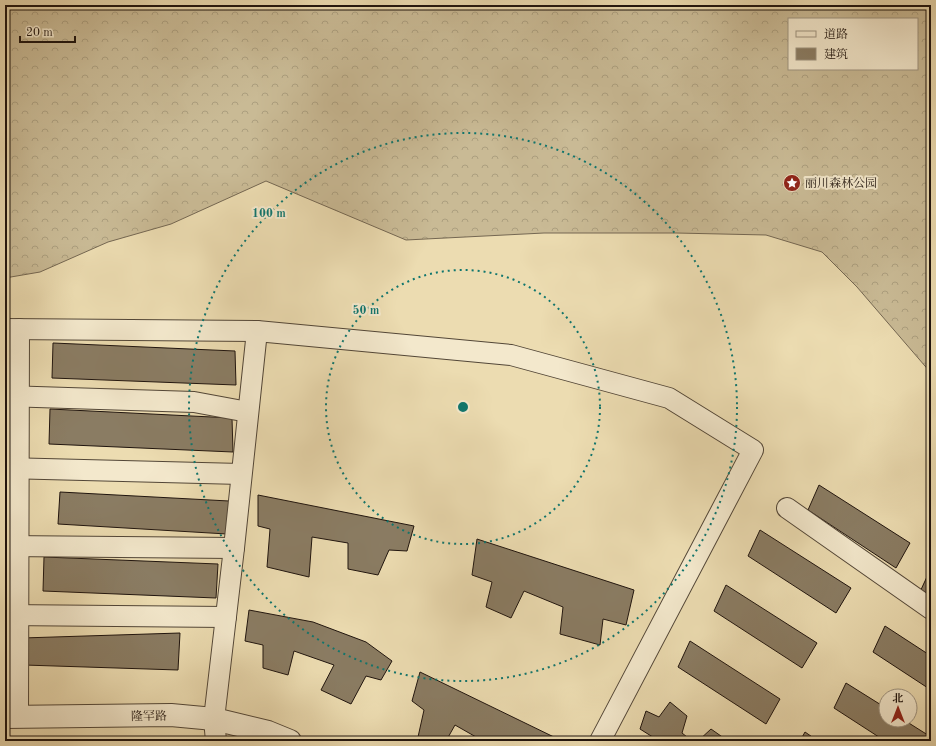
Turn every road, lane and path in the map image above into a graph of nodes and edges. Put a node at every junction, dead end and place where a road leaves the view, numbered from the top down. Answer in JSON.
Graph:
{"nodes":[{"id":1,"x":12,"y":329,"type":"edge"},
{"id":2,"x":257,"y":331,"type":"junction"},
{"id":3,"x":12,"y":396,"type":"edge"},
{"id":4,"x":248,"y":412,"type":"junction"},
{"id":5,"x":12,"y":469,"type":"edge"},
{"id":6,"x":242,"y":474,"type":"junction"},
{"id":7,"x":787,"y":508,"type":"dead end"},
{"id":8,"x":12,"y":546,"type":"edge"},
{"id":9,"x":234,"y":548,"type":"junction"},
{"id":10,"x":931,"y":609,"type":"edge"},
{"id":11,"x":12,"y":615,"type":"edge"},
{"id":12,"x":226,"y":617,"type":"junction"},
{"id":13,"x":12,"y":717,"type":"edge"},
{"id":14,"x":214,"y":719,"type":"junction"},
{"id":15,"x":216,"y":741,"type":"edge"},
{"id":16,"x":290,"y":741,"type":"edge"},
{"id":17,"x":600,"y":741,"type":"edge"}],
"edges":[{"from":1,"to":2,"type":"street"},
{"from":1,"to":3,"type":"street"},
{"from":2,"to":4,"type":"street"},
{"from":2,"to":17,"type":"street"},
{"from":3,"to":4,"type":"street"},
{"from":3,"to":5,"type":"street"},
{"from":4,"to":6,"type":"street"},
{"from":5,"to":6,"type":"street"},
{"from":5,"to":8,"type":"street"},
{"from":6,"to":9,"type":"street"},
{"from":7,"to":10,"type":"street"},
{"from":8,"to":9,"type":"street"},
{"from":8,"to":11,"type":"street"},
{"from":9,"to":12,"type":"street"},
{"from":11,"to":12,"type":"street"},
{"from":11,"to":13,"type":"street"},
{"from":12,"to":14,"type":"street"},
{"from":13,"to":14,"type":"street","name":"隆罕路"},
{"from":14,"to":15,"type":"street"},
{"from":14,"to":16,"type":"street","name":"隆罕路"}]}
